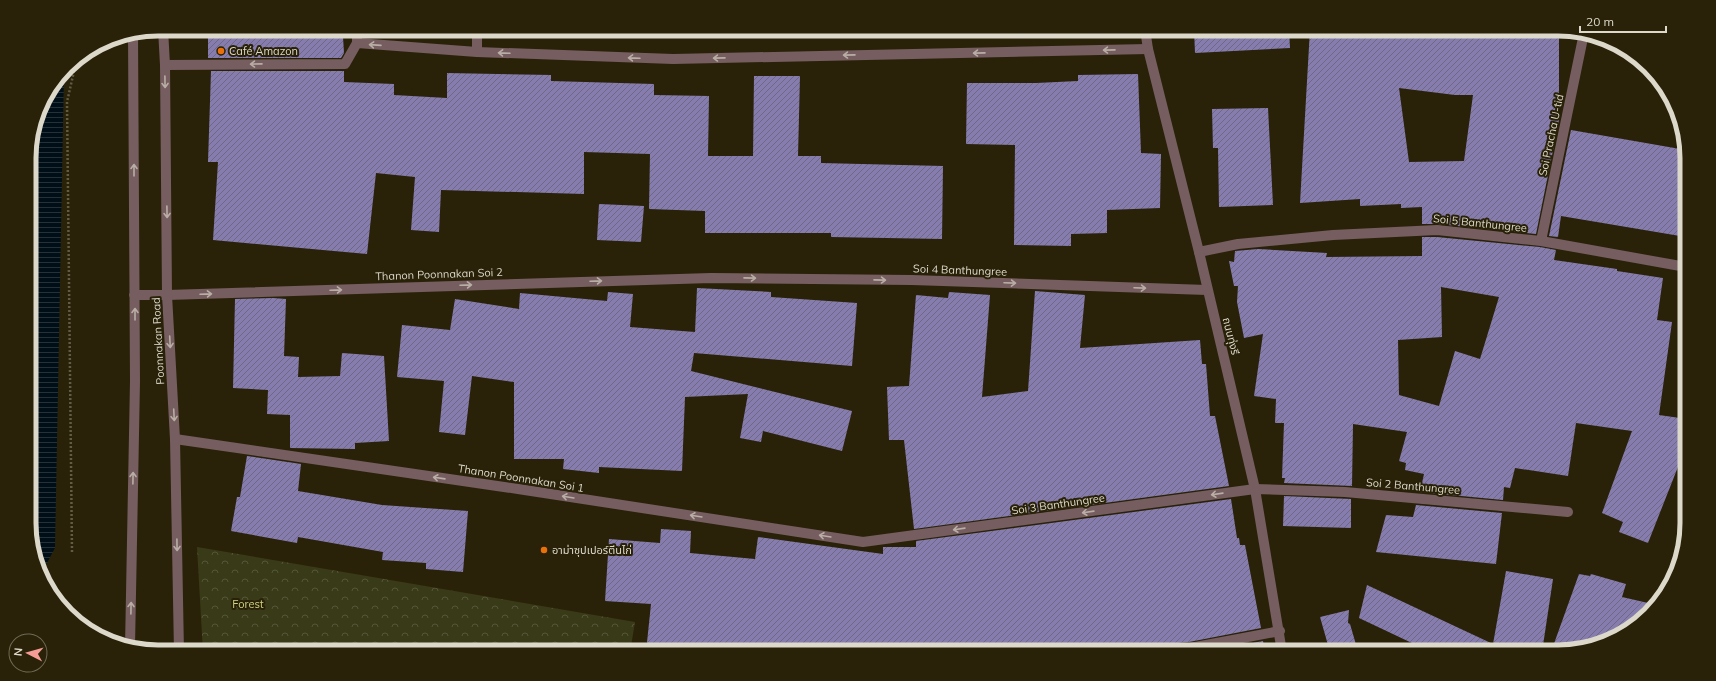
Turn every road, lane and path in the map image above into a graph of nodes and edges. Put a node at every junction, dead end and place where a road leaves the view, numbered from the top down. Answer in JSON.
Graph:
{"nodes":[{"id":1,"x":163,"y":36,"type":"edge"},
{"id":2,"x":357,"y":36,"type":"edge"},
{"id":3,"x":477,"y":36,"type":"edge"},
{"id":4,"x":1146,"y":36,"type":"edge"},
{"id":5,"x":133,"y":39,"type":"edge"},
{"id":6,"x":1583,"y":39,"type":"edge"},
{"id":7,"x":357,"y":43,"type":"junction"},
{"id":8,"x":1148,"y":49,"type":"junction"},
{"id":9,"x":477,"y":52,"type":"junction"},
{"id":10,"x":165,"y":65,"type":"junction"},
{"id":11,"x":75,"y":68,"type":"edge"},
{"id":12,"x":1541,"y":241,"type":"junction"},
{"id":13,"x":1199,"y":252,"type":"junction"},
{"id":14,"x":1680,"y":266,"type":"edge"},
{"id":15,"x":711,"y":278,"type":"joint"},
{"id":16,"x":1207,"y":290,"type":"junction"},
{"id":17,"x":134,"y":295,"type":"junction"},
{"id":18,"x":168,"y":295,"type":"junction"},
{"id":19,"x":175,"y":439,"type":"junction"},
{"id":20,"x":1255,"y":489,"type":"junction"},
{"id":21,"x":1568,"y":512,"type":"dead end"},
{"id":22,"x":863,"y":542,"type":"joint"},
{"id":23,"x":72,"y":552,"type":"dead end"},
{"id":24,"x":1280,"y":631,"type":"junction"},
{"id":25,"x":130,"y":642,"type":"edge"},
{"id":26,"x":179,"y":645,"type":"edge"},
{"id":27,"x":1206,"y":645,"type":"edge"},
{"id":28,"x":1281,"y":645,"type":"edge"}],
"edges":[{"from":1,"to":10,"type":"street","name":"Poonnakan Road"},
{"from":2,"to":7,"type":"street"},
{"from":3,"to":9,"type":"street"},
{"from":4,"to":8,"type":"street","name":"ถนนทุ่งรี"},
{"from":17,"to":5,"type":"street","name":"Poonnakan Road","one_way":true},
{"from":6,"to":12,"type":"street","name":"Soi Pracha U-tid"},
{"from":9,"to":7,"type":"street","one_way":true},
{"from":7,"to":10,"type":"street","one_way":true},
{"from":8,"to":9,"type":"street","one_way":true},
{"from":8,"to":13,"type":"street","name":"ถนนทุ่งรี"},
{"from":10,"to":18,"type":"street","name":"Poonnakan Road","one_way":true},
{"from":11,"to":23,"type":"path"},
{"from":12,"to":13,"type":"street","name":"Soi 5 Banthungree"},
{"from":12,"to":14,"type":"street","name":"Soi 5 Banthungree"},
{"from":13,"to":16,"type":"street","name":"ถนนทุ่งรี"},
{"from":15,"to":16,"type":"street","name":"Soi 4 Banthungree","one_way":true},
{"from":18,"to":15,"type":"street","name":"Thanon Poonnakan Soi 2","one_way":true},
{"from":16,"to":20,"type":"street","name":"ถนนทุ่งรี"},
{"from":17,"to":18,"type":"street","name":"Thanon Poonnakan Soi 2"},
{"from":25,"to":17,"type":"street","name":"Poonnakan Road","one_way":true},
{"from":18,"to":19,"type":"street","name":"Poonnakan Road","one_way":true},
{"from":22,"to":19,"type":"street","name":"Thanon Poonnakan Soi 1","one_way":true},
{"from":19,"to":26,"type":"street","name":"Poonnakan Road","one_way":true},
{"from":20,"to":21,"type":"street","name":"Soi 2 Banthungree"},
{"from":20,"to":22,"type":"street","name":"Soi 3 Banthungree","one_way":true},
{"from":20,"to":24,"type":"street","name":"ถนนทุ่งรี"},
{"from":24,"to":27,"type":"street"},
{"from":24,"to":28,"type":"street","name":"ถนนทุ่งรี"}]}
